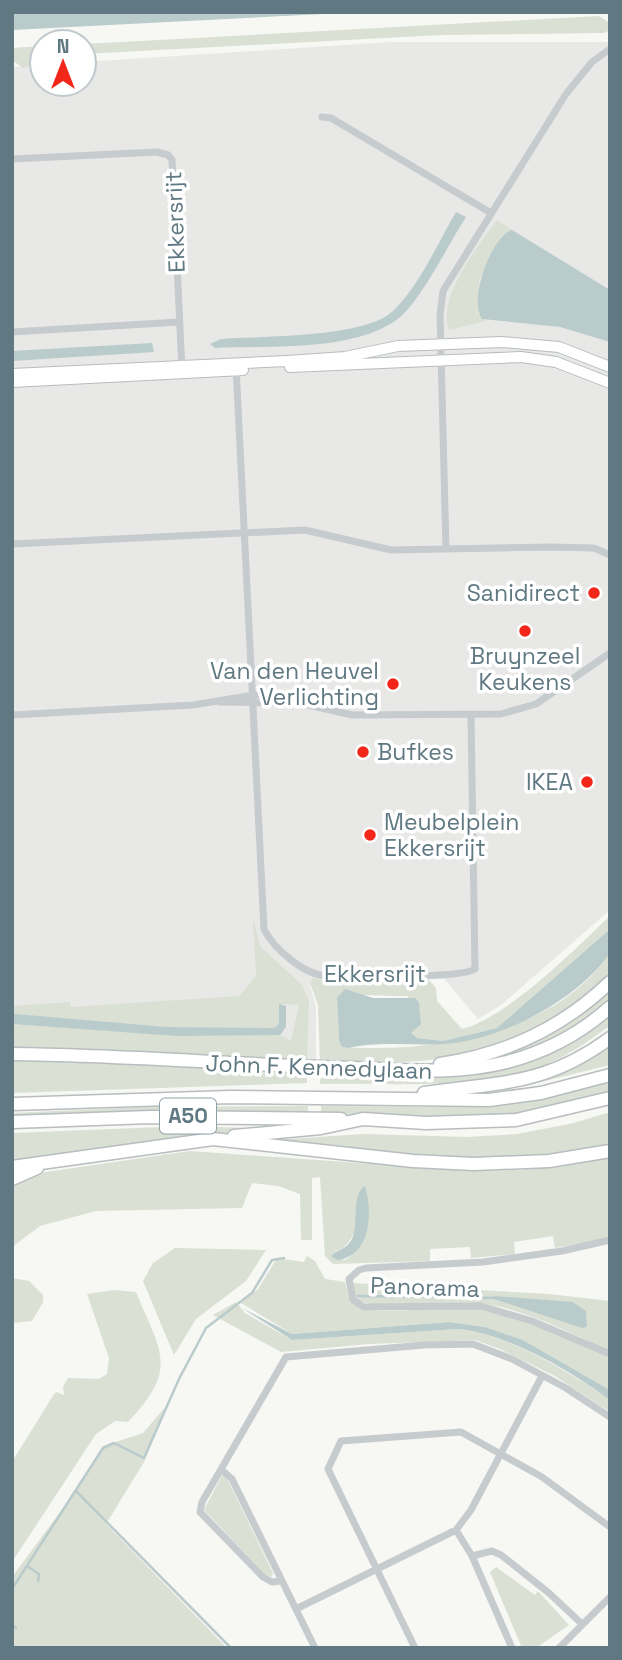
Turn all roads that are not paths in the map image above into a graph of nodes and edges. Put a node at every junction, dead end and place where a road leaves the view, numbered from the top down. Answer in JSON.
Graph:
{"nodes":[{"id":1,"x":610,"y":49,"type":"edge"},
{"id":2,"x":322,"y":117,"type":"dead end"},
{"id":3,"x":12,"y":159,"type":"edge"},
{"id":4,"x":491,"y":213,"type":"junction"},
{"id":5,"x":179,"y":322,"type":"junction"},
{"id":6,"x":12,"y":332,"type":"edge"},
{"id":7,"x":442,"y":343,"type":"junction"},
{"id":8,"x":442,"y":359,"type":"junction"},
{"id":9,"x":236,"y":367,"type":"junction"},
{"id":10,"x":610,"y":367,"type":"edge"},
{"id":11,"x":182,"y":370,"type":"junction"},
{"id":12,"x":12,"y":374,"type":"edge"},
{"id":13,"x":12,"y":382,"type":"edge"},
{"id":14,"x":610,"y":383,"type":"edge"},
{"id":15,"x":246,"y":531,"type":"junction"},
{"id":16,"x":12,"y":544,"type":"edge"},
{"id":17,"x":446,"y":548,"type":"junction"},
{"id":18,"x":610,"y":555,"type":"edge"},
{"id":19,"x":610,"y":653,"type":"edge"},
{"id":20,"x":254,"y":699,"type":"junction"},
{"id":21,"x":12,"y":715,"type":"edge"},
{"id":22,"x":471,"y":715,"type":"junction"},
{"id":23,"x":610,"y":982,"type":"edge"},
{"id":24,"x":610,"y":1007,"type":"edge"},
{"id":25,"x":610,"y":1038,"type":"edge"},
{"id":26,"x":12,"y":1054,"type":"edge"},
{"id":27,"x":356,"y":1069,"type":"junction"},
{"id":28,"x":610,"y":1075,"type":"edge"},
{"id":29,"x":396,"y":1098,"type":"junction"},
{"id":30,"x":610,"y":1098,"type":"edge"},
{"id":31,"x":12,"y":1104,"type":"edge"},
{"id":32,"x":363,"y":1119,"type":"junction"},
{"id":33,"x":12,"y":1122,"type":"edge"},
{"id":34,"x":213,"y":1139,"type":"junction"},
{"id":35,"x":610,"y":1151,"type":"edge"},
{"id":36,"x":49,"y":1162,"type":"junction"},
{"id":37,"x":12,"y":1167,"type":"edge"},
{"id":38,"x":12,"y":1179,"type":"edge"},
{"id":39,"x":610,"y":1240,"type":"edge"},
{"id":40,"x":610,"y":1354,"type":"edge"},
{"id":41,"x":542,"y":1376,"type":"junction"},
{"id":42,"x":610,"y":1416,"type":"edge"},
{"id":43,"x":500,"y":1452,"type":"junction"},
{"id":44,"x":223,"y":1471,"type":"junction"},
{"id":45,"x":610,"y":1527,"type":"edge"},
{"id":46,"x":456,"y":1530,"type":"junction"},
{"id":47,"x":472,"y":1556,"type":"junction"},
{"id":48,"x":377,"y":1572,"type":"junction"},
{"id":49,"x":281,"y":1581,"type":"junction"},
{"id":50,"x":610,"y":1597,"type":"edge"},
{"id":51,"x":296,"y":1609,"type":"junction"},
{"id":52,"x":582,"y":1624,"type":"junction"},
{"id":53,"x":315,"y":1648,"type":"edge"},
{"id":54,"x":415,"y":1648,"type":"edge"},
{"id":55,"x":512,"y":1648,"type":"edge"},
{"id":56,"x":559,"y":1648,"type":"edge"}],
"edges":[{"from":1,"to":4,"type":"street"},
{"from":2,"to":4,"type":"street"},
{"from":3,"to":5,"type":"street","name":"Ekkersrijt"},
{"from":4,"to":7,"type":"street"},
{"from":5,"to":6,"type":"street"},
{"from":5,"to":11,"type":"street","name":"Ekkersrijt"},
{"from":7,"to":8,"type":"street"},
{"from":7,"to":9,"type":"main road"},
{"from":7,"to":10,"type":"main road"},
{"from":8,"to":9,"type":"main road"},
{"from":8,"to":14,"type":"main road"},
{"from":8,"to":17,"type":"street"},
{"from":9,"to":11,"type":"main road"},
{"from":9,"to":15,"type":"street","name":"Ekkersrijt"},
{"from":11,"to":12,"type":"main road"},
{"from":11,"to":13,"type":"main road"},
{"from":15,"to":16,"type":"street"},
{"from":15,"to":17,"type":"street"},
{"from":15,"to":20,"type":"street","name":"Ekkersrijt"},
{"from":17,"to":18,"type":"street"},
{"from":19,"to":22,"type":"street"},
{"from":20,"to":21,"type":"street"},
{"from":20,"to":22,"type":"street"},
{"from":20,"to":22,"type":"street","name":"Ekkersrijt"},
{"from":23,"to":27,"type":"highway"},
{"from":24,"to":27,"type":"highway","name":"John F. Kennedylaan"},
{"from":25,"to":29,"type":"highway","number":"A50"},
{"from":26,"to":27,"type":"highway","name":"John F. Kennedylaan"},
{"from":28,"to":29,"type":"highway","number":"A50"},
{"from":29,"to":31,"type":"highway","name":"John F. Kennedylaan","number":"A50"},
{"from":30,"to":32,"type":"highway","number":"A50"},
{"from":32,"to":33,"type":"highway","number":"A50"},
{"from":32,"to":34,"type":"highway","number":"A50"},
{"from":34,"to":35,"type":"highway"},
{"from":34,"to":36,"type":"highway"},
{"from":36,"to":37,"type":"highway"},
{"from":36,"to":38,"type":"highway"},
{"from":39,"to":40,"type":"street","name":"Panorama"},
{"from":41,"to":42,"type":"street"},
{"from":41,"to":43,"type":"street"},
{"from":41,"to":44,"type":"street"},
{"from":43,"to":45,"type":"street"},
{"from":43,"to":46,"type":"street"},
{"from":43,"to":48,"type":"street"},
{"from":44,"to":49,"type":"street"},
{"from":44,"to":49,"type":"street"},
{"from":46,"to":47,"type":"street"},
{"from":46,"to":48,"type":"street"},
{"from":47,"to":52,"type":"street"},
{"from":47,"to":55,"type":"street"},
{"from":48,"to":51,"type":"street"},
{"from":48,"to":54,"type":"street"},
{"from":49,"to":51,"type":"street"},
{"from":50,"to":52,"type":"street"},
{"from":51,"to":53,"type":"street"},
{"from":52,"to":56,"type":"street"}]}
